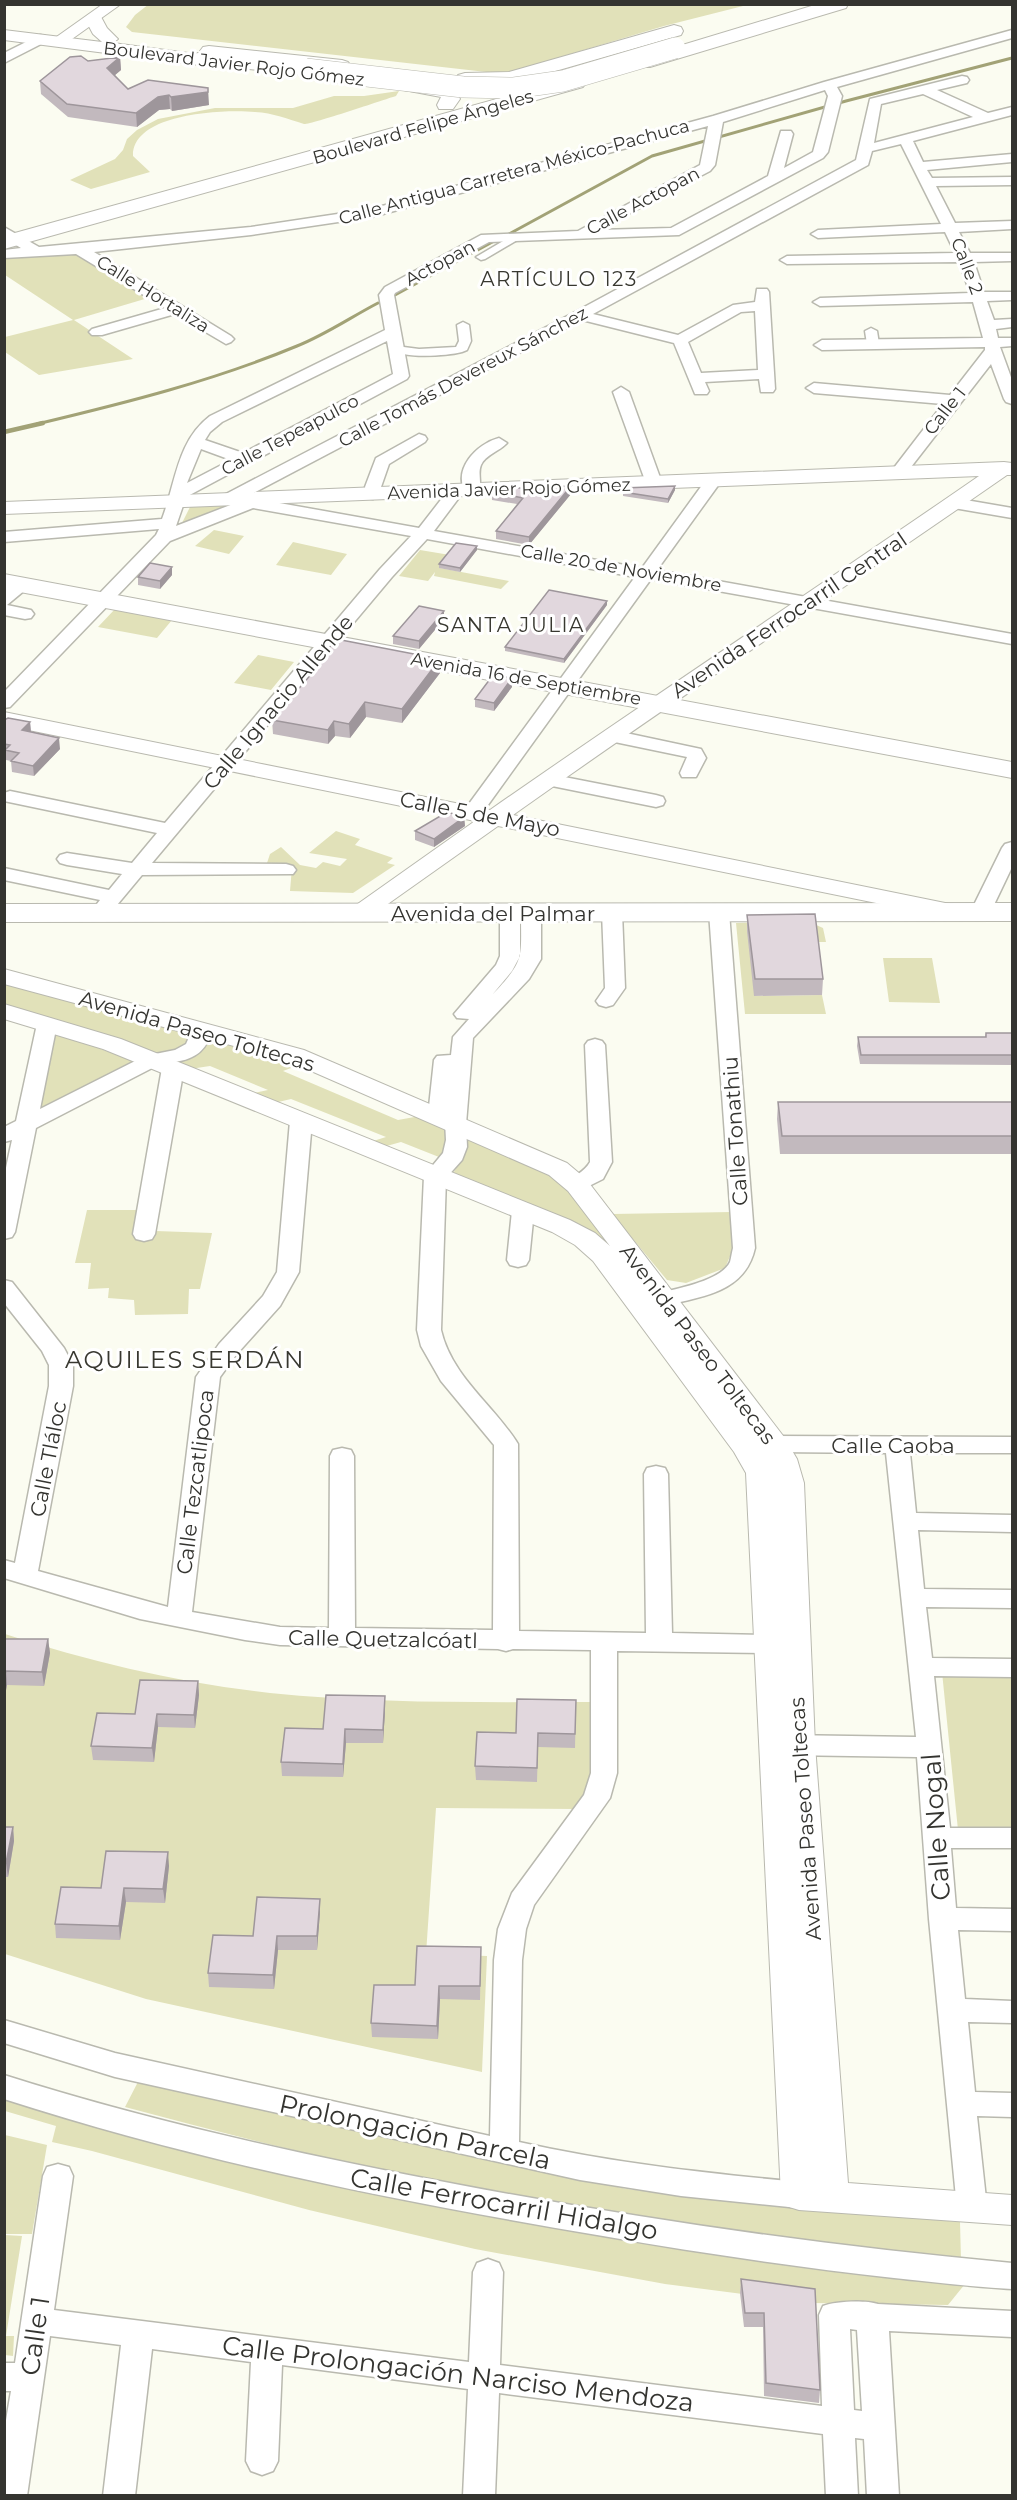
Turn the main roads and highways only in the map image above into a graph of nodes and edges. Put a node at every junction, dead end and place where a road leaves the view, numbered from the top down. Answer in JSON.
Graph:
{"nodes":[{"id":1,"x":799,"y":4,"type":"edge"},
{"id":2,"x":839,"y":4,"type":"edge"},
{"id":3,"x":753,"y":22,"type":"junction"},
{"id":4,"x":74,"y":25,"type":"edge"},
{"id":5,"x":4,"y":26,"type":"edge"},
{"id":6,"x":4,"y":35,"type":"edge"},
{"id":7,"x":109,"y":39,"type":"junction"},
{"id":8,"x":198,"y":60,"type":"junction"},
{"id":9,"x":424,"y":82,"type":"junction"},
{"id":10,"x":480,"y":96,"type":"junction"},
{"id":11,"x":447,"y":113,"type":"junction"},
{"id":12,"x":7,"y":240,"type":"edge"},
{"id":13,"x":10,"y":589,"type":"edge"},
{"id":14,"x":1012,"y":770,"type":"edge"},
{"id":15,"x":1012,"y":912,"type":"edge"},
{"id":16,"x":4,"y":913,"type":"edge"}],
"edges":[{"from":1,"to":3,"type":"main road","name":"Boulevard Felipe Ángeles"},
{"from":2,"to":3,"type":"main road","name":"Boulevard Felipe Ángeles"},
{"from":3,"to":8,"type":"main road","bridge":true},
{"from":3,"to":9,"type":"main road"},
{"from":3,"to":10,"type":"main road","name":"Boulevard Felipe Ángeles"},
{"from":3,"to":11,"type":"main road","name":"Boulevard Felipe Ángeles"},
{"from":4,"to":5,"type":"main road","name":"Boulevard Javier Rojo Gómez"},
{"from":4,"to":6,"type":"main road","name":"Boulevard Javier Rojo Gómez"},
{"from":4,"to":7,"type":"main road","name":"Boulevard Javier Rojo Gómez"},
{"from":4,"to":7,"type":"main road"},
{"from":4,"to":8,"type":"main road","name":"Boulevard Javier Rojo Gómez"},
{"from":7,"to":9,"type":"main road","name":"Boulevard Javier Rojo Gómez"},
{"from":8,"to":9,"type":"main road","name":"Boulevard Javier Rojo Gómez"},
{"from":9,"to":10,"type":"main road"},
{"from":9,"to":11,"type":"main road","name":"Boulevard Javier Rojo Gómez"},
{"from":10,"to":11,"type":"main road","name":"Boulevard Felipe Ángeles"},
{"from":11,"to":12,"type":"main road","name":"Boulevard Felipe Ángeles"},
{"from":11,"to":12,"type":"main road","name":"Boulevard Felipe Ángeles"},
{"from":13,"to":14,"type":"main road","name":"Avenida 16 de Septiembre"},
{"from":15,"to":16,"type":"main road","name":"Avenida del Palmar"}]}
